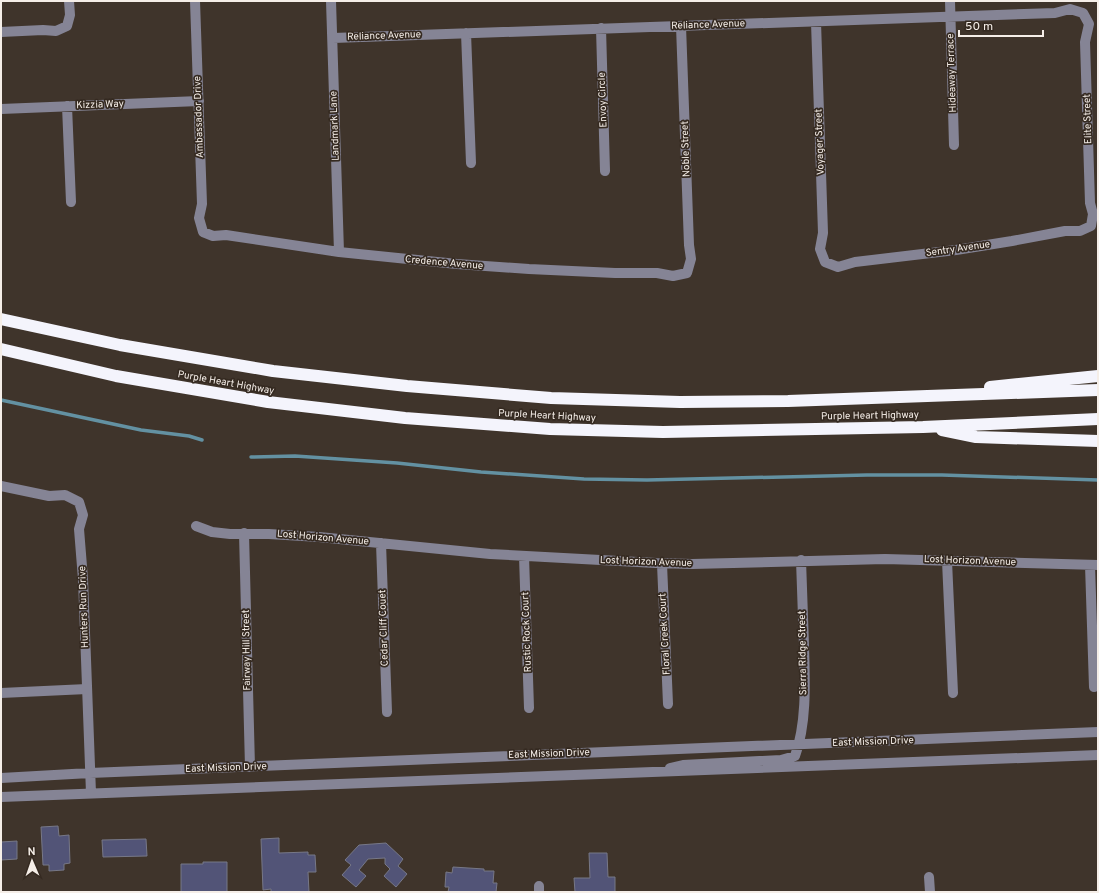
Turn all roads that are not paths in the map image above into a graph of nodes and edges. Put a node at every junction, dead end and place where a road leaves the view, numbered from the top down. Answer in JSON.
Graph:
{"nodes":[{"id":1,"x":68,"y":1,"type":"edge"},
{"id":2,"x":195,"y":1,"type":"edge"},
{"id":3,"x":331,"y":1,"type":"edge"},
{"id":4,"x":950,"y":1,"type":"edge"},
{"id":5,"x":1083,"y":13,"type":"joint"},
{"id":6,"x":950,"y":17,"type":"junction"},
{"id":7,"x":816,"y":22,"type":"junction"},
{"id":8,"x":681,"y":26,"type":"junction"},
{"id":9,"x":600,"y":28,"type":"junction"},
{"id":10,"x":1,"y":32,"type":"edge"},
{"id":11,"x":466,"y":33,"type":"junction"},
{"id":12,"x":333,"y":38,"type":"junction"},
{"id":13,"x":199,"y":101,"type":"junction"},
{"id":14,"x":68,"y":106,"type":"junction"},
{"id":15,"x":1,"y":109,"type":"edge"},
{"id":16,"x":954,"y":145,"type":"dead end"},
{"id":17,"x":471,"y":163,"type":"dead end"},
{"id":18,"x":605,"y":171,"type":"dead end"},
{"id":19,"x":70,"y":202,"type":"dead end"},
{"id":20,"x":1091,"y":226,"type":"joint"},
{"id":21,"x":203,"y":232,"type":"joint"},
{"id":22,"x":339,"y":252,"type":"junction"},
{"id":23,"x":824,"y":262,"type":"joint"},
{"id":24,"x":687,"y":272,"type":"joint"},
{"id":25,"x":1,"y":319,"type":"edge"},
{"id":26,"x":1,"y":349,"type":"edge"},
{"id":27,"x":1098,"y":376,"type":"edge"},
{"id":28,"x":1098,"y":390,"type":"edge"},
{"id":29,"x":868,"y":399,"type":"junction"},
{"id":30,"x":1098,"y":419,"type":"edge"},
{"id":31,"x":924,"y":427,"type":"junction"},
{"id":32,"x":1098,"y":441,"type":"edge"},
{"id":33,"x":1,"y":486,"type":"edge"},
{"id":34,"x":196,"y":526,"type":"dead end"},
{"id":35,"x":244,"y":533,"type":"junction"},
{"id":36,"x":381,"y":543,"type":"junction"},
{"id":37,"x":524,"y":556,"type":"junction"},
{"id":38,"x":801,"y":560,"type":"junction"},
{"id":39,"x":947,"y":561,"type":"junction"},
{"id":40,"x":662,"y":564,"type":"junction"},
{"id":41,"x":1094,"y":565,"type":"edge"},
{"id":42,"x":1094,"y":687,"type":"dead end"},
{"id":43,"x":87,"y":689,"type":"junction"},
{"id":44,"x":1,"y":693,"type":"edge"},
{"id":45,"x":953,"y":693,"type":"dead end"},
{"id":46,"x":668,"y":704,"type":"dead end"},
{"id":47,"x":529,"y":708,"type":"dead end"},
{"id":48,"x":387,"y":712,"type":"dead end"},
{"id":49,"x":1098,"y":732,"type":"edge"},
{"id":50,"x":799,"y":745,"type":"junction"},
{"id":51,"x":1098,"y":755,"type":"edge"},
{"id":52,"x":250,"y":767,"type":"junction"},
{"id":53,"x":90,"y":773,"type":"junction"},
{"id":54,"x":655,"y":773,"type":"junction"},
{"id":55,"x":1,"y":778,"type":"edge"},
{"id":56,"x":91,"y":793,"type":"junction"},
{"id":57,"x":1,"y":797,"type":"edge"},
{"id":58,"x":929,"y":877,"type":"dead end"},
{"id":59,"x":930,"y":892,"type":"edge"}],
"edges":[{"from":1,"to":10,"type":"street"},
{"from":2,"to":13,"type":"street","name":"Ambassador Drive"},
{"from":3,"to":12,"type":"street","name":"Landmark Lane"},
{"from":4,"to":6,"type":"street","name":"Hideaway Terrace"},
{"from":5,"to":6,"type":"street","name":"Reliance Avenue"},
{"from":5,"to":20,"type":"street","name":"Elite Street"},
{"from":6,"to":7,"type":"street","name":"Reliance Avenue"},
{"from":6,"to":16,"type":"street","name":"Hideaway Terrace"},
{"from":7,"to":8,"type":"street","name":"Reliance Avenue"},
{"from":7,"to":23,"type":"street","name":"Voyager Street"},
{"from":8,"to":9,"type":"street","name":"Reliance Avenue"},
{"from":8,"to":24,"type":"street","name":"Noble Street"},
{"from":9,"to":11,"type":"street","name":"Reliance Avenue"},
{"from":9,"to":18,"type":"street","name":"Envoy Circle"},
{"from":11,"to":12,"type":"street","name":"Reliance Avenue"},
{"from":11,"to":17,"type":"street"},
{"from":12,"to":22,"type":"street","name":"Landmark Lane"},
{"from":13,"to":14,"type":"street","name":"Kizzia Way"},
{"from":13,"to":21,"type":"street","name":"Ambassador Drive"},
{"from":14,"to":15,"type":"street","name":"Kizzia Way"},
{"from":14,"to":19,"type":"street"},
{"from":20,"to":23,"type":"street","name":"Sentry Avenue"},
{"from":21,"to":22,"type":"street","name":"Credence Avenue"},
{"from":22,"to":24,"type":"street","name":"Credence Avenue"},
{"from":25,"to":29,"type":"highway","name":"Purple Heart Highway"},
{"from":26,"to":31,"type":"highway","name":"Purple Heart Highway"},
{"from":27,"to":29,"type":"highway"},
{"from":28,"to":29,"type":"highway","name":"Purple Heart Highway"},
{"from":30,"to":31,"type":"highway","name":"Purple Heart Highway"},
{"from":31,"to":32,"type":"highway"},
{"from":33,"to":43,"type":"street","name":"Hunters Run Drive"},
{"from":34,"to":35,"type":"street","name":"Lost Horizon Avenue"},
{"from":35,"to":36,"type":"street","name":"Lost Horizon Avenue"},
{"from":35,"to":52,"type":"street","name":"Fairway Hill Street"},
{"from":36,"to":37,"type":"street","name":"Lost Horizon Avenue"},
{"from":36,"to":48,"type":"street","name":"Cedar Cliff Couet"},
{"from":37,"to":40,"type":"street","name":"Lost Horizon Avenue"},
{"from":37,"to":47,"type":"street","name":"Rustic Rock Court"},
{"from":38,"to":39,"type":"street","name":"Lost Horizon Avenue"},
{"from":38,"to":40,"type":"street","name":"Lost Horizon Avenue"},
{"from":38,"to":50,"type":"street","name":"Sierra Ridge Street"},
{"from":39,"to":41,"type":"street","name":"Lost Horizon Avenue"},
{"from":39,"to":45,"type":"street"},
{"from":40,"to":46,"type":"street","name":"Floral Creek Court"},
{"from":41,"to":42,"type":"street"},
{"from":43,"to":44,"type":"street"},
{"from":43,"to":53,"type":"street","name":"Hunters Run Drive"},
{"from":49,"to":50,"type":"street","name":"East Mission Drive"},
{"from":50,"to":52,"type":"street","name":"East Mission Drive"},
{"from":50,"to":54,"type":"street"},
{"from":51,"to":54,"type":"street","name":"East Mission Drive"},
{"from":52,"to":53,"type":"street","name":"East Mission Drive"},
{"from":53,"to":55,"type":"street","name":"East Mission Drive"},
{"from":53,"to":56,"type":"street","name":"Hunters Run Drive"},
{"from":54,"to":56,"type":"street","name":"East Mission Drive"},
{"from":56,"to":57,"type":"street","name":"East Mission Drive"},
{"from":58,"to":59,"type":"street"}]}
